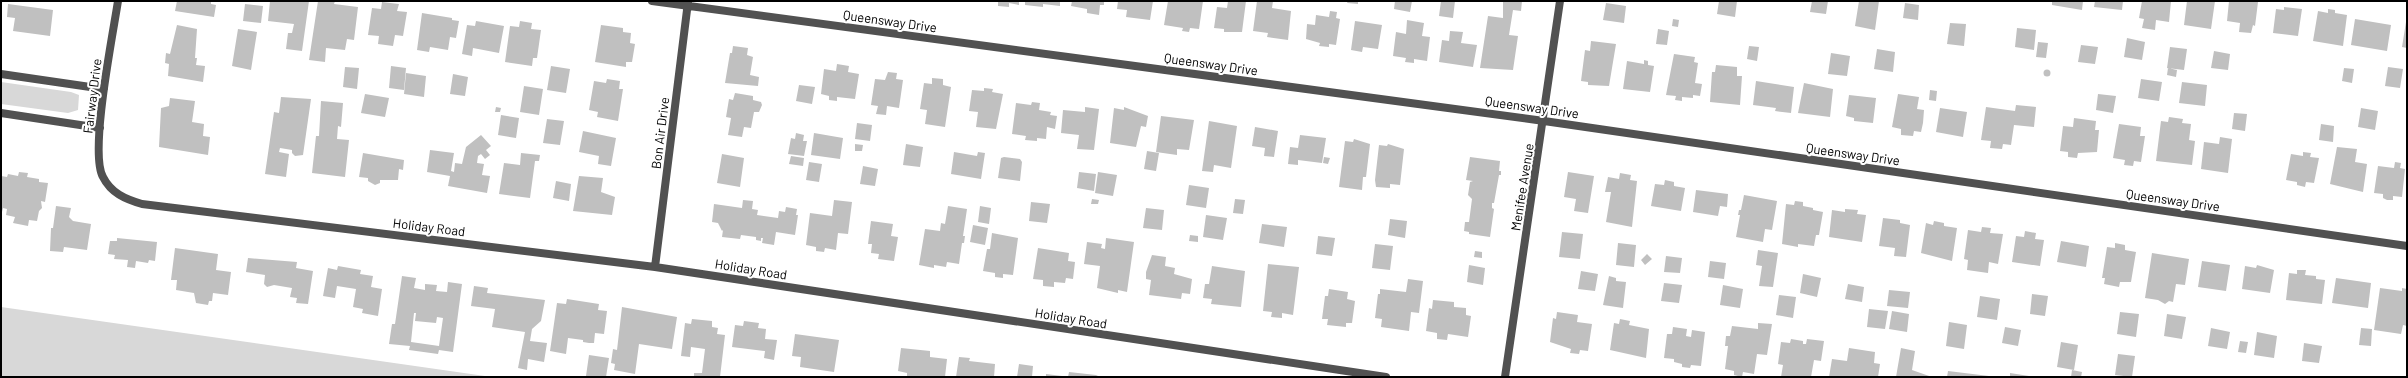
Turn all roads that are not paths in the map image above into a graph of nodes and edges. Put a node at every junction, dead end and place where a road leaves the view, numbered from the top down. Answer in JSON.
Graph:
{"nodes":[{"id":1,"x":118,"y":1,"type":"edge"},
{"id":2,"x":652,"y":1,"type":"edge"},
{"id":3,"x":1560,"y":1,"type":"edge"},
{"id":4,"x":688,"y":3,"type":"edge"},
{"id":5,"x":1,"y":74,"type":"edge"},
{"id":6,"x":104,"y":89,"type":"junction"},
{"id":7,"x":1,"y":113,"type":"edge"},
{"id":8,"x":1544,"y":121,"type":"junction"},
{"id":9,"x":100,"y":128,"type":"junction"},
{"id":10,"x":112,"y":190,"type":"joint"},
{"id":11,"x":2407,"y":246,"type":"edge"},
{"id":12,"x":655,"y":267,"type":"junction"},
{"id":13,"x":1386,"y":377,"type":"edge"},
{"id":14,"x":1505,"y":377,"type":"edge"}],
"edges":[{"from":1,"to":6,"type":"street","name":"Fairway Drive"},
{"from":2,"to":4,"type":"street","name":"Queensway Drive"},
{"from":3,"to":8,"type":"street","name":"Menifee Avenue"},
{"from":4,"to":8,"type":"street","name":"Queensway Drive"},
{"from":4,"to":12,"type":"street","name":"Bon Air Drive"},
{"from":5,"to":6,"type":"street"},
{"from":6,"to":9,"type":"street","name":"Fairway Drive"},
{"from":7,"to":9,"type":"street"},
{"from":8,"to":11,"type":"street","name":"Queensway Drive"},
{"from":8,"to":14,"type":"street","name":"Menifee Avenue"},
{"from":9,"to":10,"type":"street","name":"Fairway Drive"},
{"from":10,"to":12,"type":"street","name":"Holiday Road"},
{"from":12,"to":13,"type":"street","name":"Holiday Road"}]}
